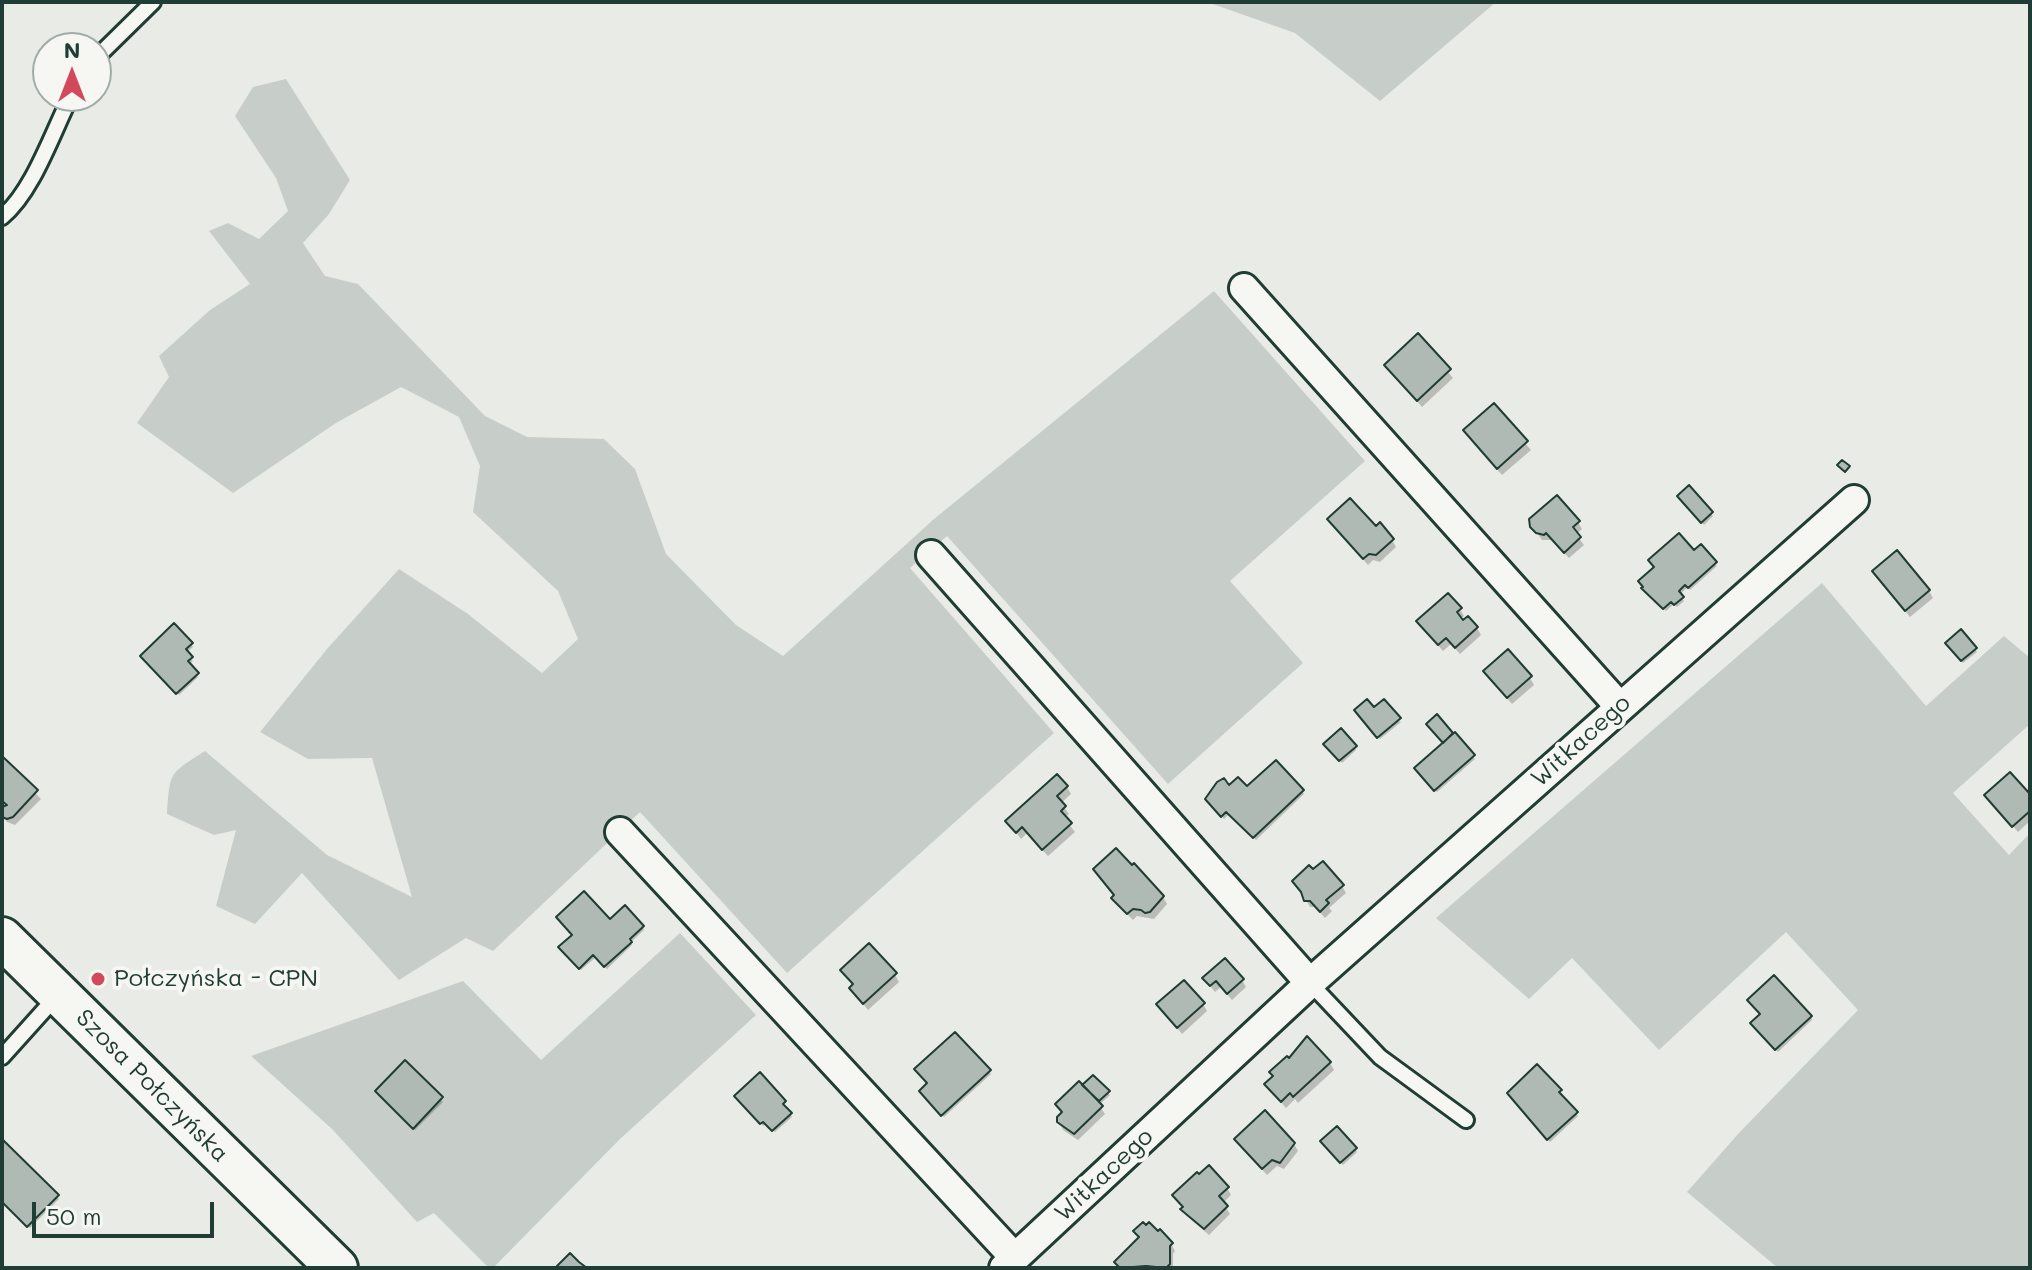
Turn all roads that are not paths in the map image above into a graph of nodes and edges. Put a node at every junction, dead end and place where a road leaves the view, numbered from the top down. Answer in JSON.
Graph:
{"nodes":[{"id":1,"x":153,"y":2,"type":"edge"},
{"id":2,"x":112,"y":42,"type":"edge"},
{"id":3,"x":63,"y":112,"type":"edge"},
{"id":4,"x":2,"y":217,"type":"edge"},
{"id":5,"x":1244,"y":288,"type":"dead end"},
{"id":6,"x":1854,"y":500,"type":"dead end"},
{"id":7,"x":931,"y":555,"type":"dead end"},
{"id":8,"x":1620,"y":707,"type":"junction"},
{"id":9,"x":620,"y":832,"type":"dead end"},
{"id":10,"x":2,"y":938,"type":"edge"},
{"id":11,"x":1310,"y":983,"type":"junction"},
{"id":12,"x":59,"y":994,"type":"junction"},
{"id":13,"x":2,"y":1057,"type":"edge"},
{"id":14,"x":1466,"y":1120,"type":"dead end"},
{"id":15,"x":1009,"y":1263,"type":"edge"},
{"id":16,"x":337,"y":1268,"type":"edge"}],
"edges":[{"from":1,"to":2,"type":"lane"},
{"from":3,"to":4,"type":"lane"},
{"from":5,"to":8,"type":"street"},
{"from":6,"to":8,"type":"street","name":"Witkacego"},
{"from":7,"to":11,"type":"street"},
{"from":8,"to":11,"type":"street","name":"Witkacego"},
{"from":9,"to":15,"type":"street"},
{"from":10,"to":12,"type":"main road","name":"Szosa Połczyńska"},
{"from":11,"to":14,"type":"lane"},
{"from":11,"to":15,"type":"street","name":"Witkacego"},
{"from":12,"to":13,"type":"lane"},
{"from":12,"to":16,"type":"main road","name":"Szosa Połczyńska"}]}
